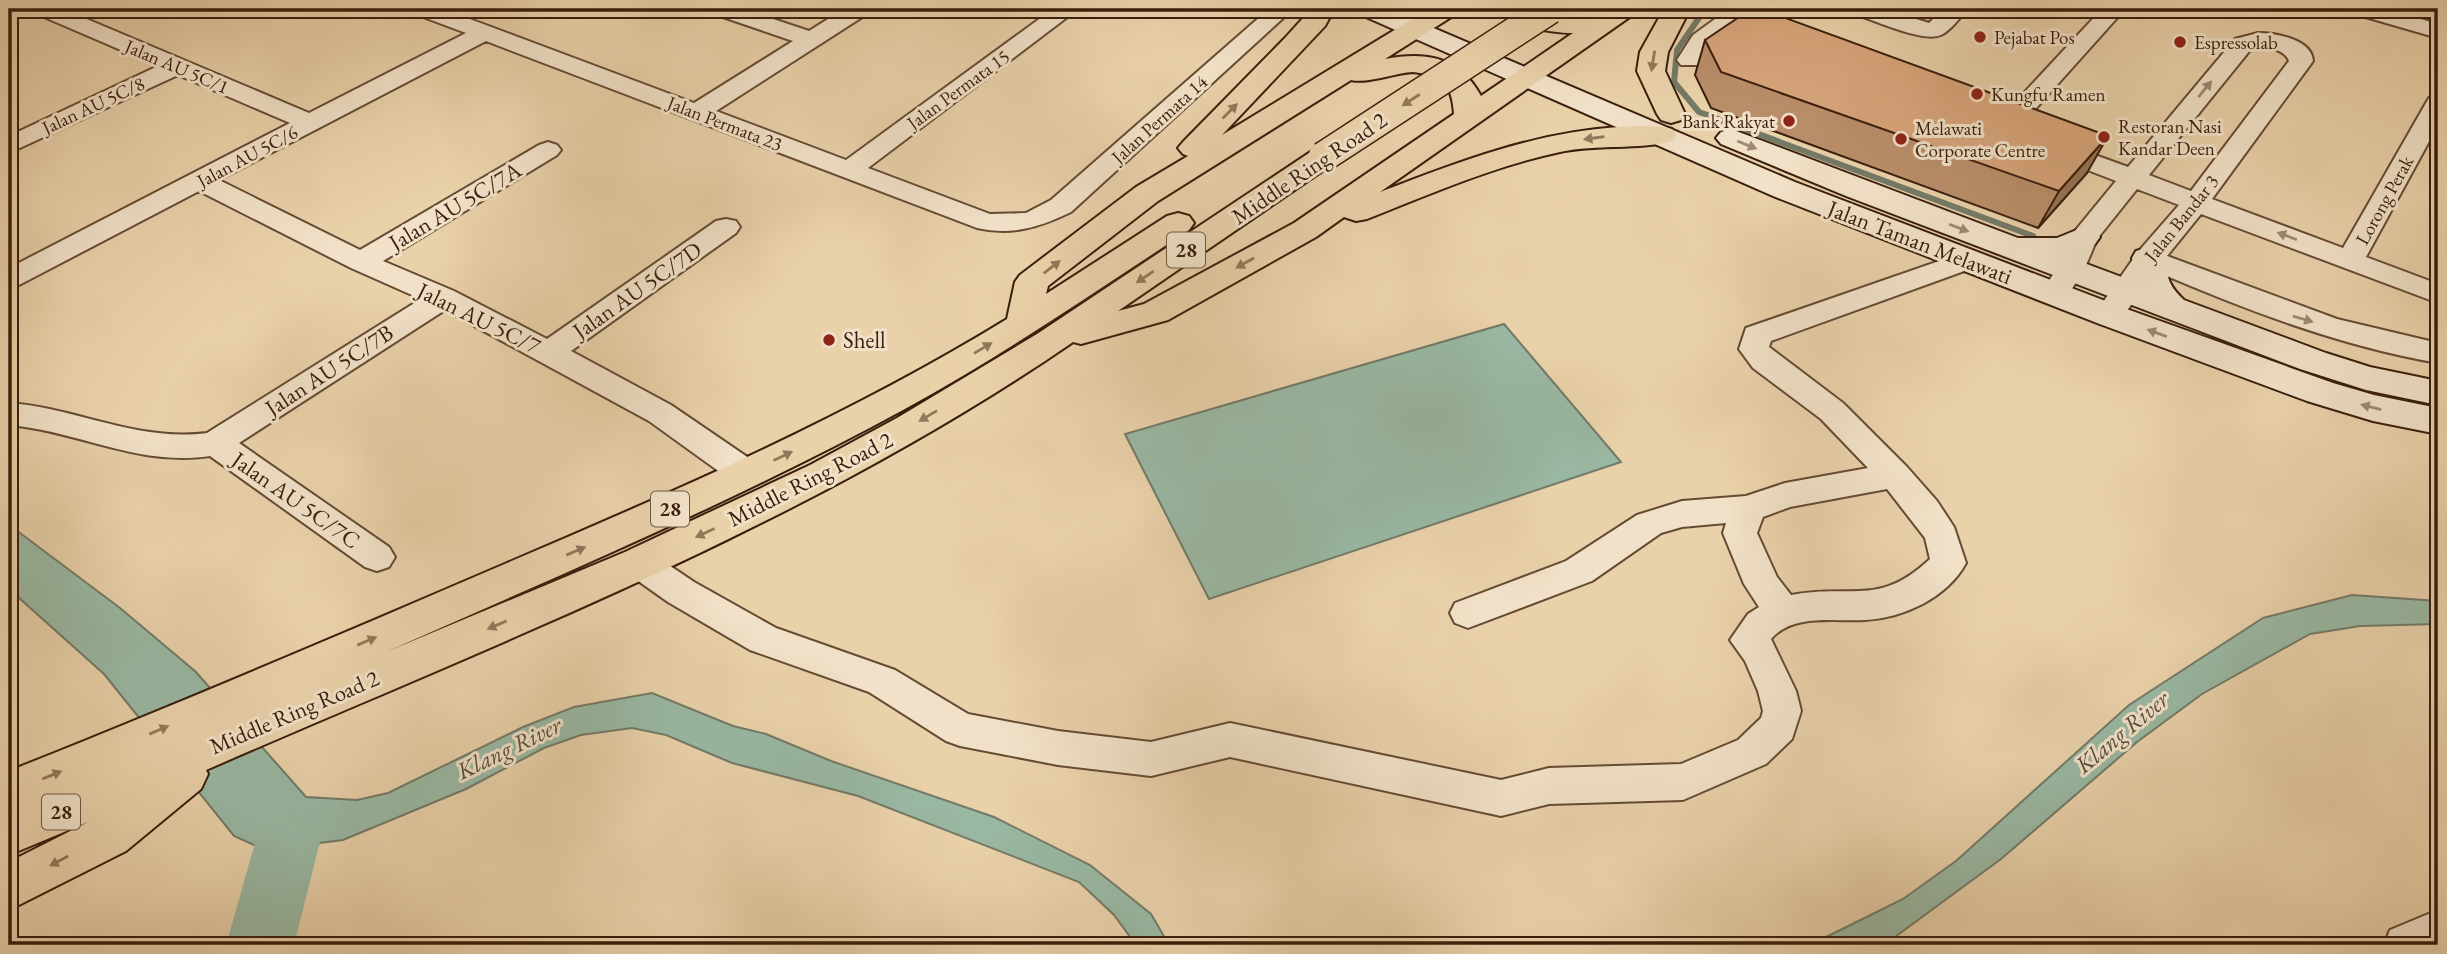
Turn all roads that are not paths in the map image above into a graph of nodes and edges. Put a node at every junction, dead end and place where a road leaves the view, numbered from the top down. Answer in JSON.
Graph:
{"nodes":[{"id":1,"x":45,"y":9,"type":"edge"},
{"id":2,"x":423,"y":9,"type":"edge"},
{"id":3,"x":722,"y":9,"type":"edge"},
{"id":4,"x":859,"y":9,"type":"edge"},
{"id":5,"x":1067,"y":9,"type":"edge"},
{"id":6,"x":1282,"y":9,"type":"edge"},
{"id":7,"x":1321,"y":9,"type":"edge"},
{"id":8,"x":1368,"y":9,"type":"edge"},
{"id":9,"x":1508,"y":9,"type":"edge"},
{"id":10,"x":1550,"y":9,"type":"edge"},
{"id":11,"x":1677,"y":9,"type":"edge"},
{"id":12,"x":1863,"y":9,"type":"edge"},
{"id":13,"x":1950,"y":9,"type":"edge"},
{"id":14,"x":2114,"y":9,"type":"edge"},
{"id":15,"x":2363,"y":9,"type":"edge"},
{"id":16,"x":1622,"y":11,"type":"edge"},
{"id":17,"x":1429,"y":15,"type":"edge"},
{"id":18,"x":1728,"y":16,"type":"edge"},
{"id":19,"x":2438,"y":31,"type":"edge"},
{"id":20,"x":485,"y":32,"type":"junction"},
{"id":21,"x":1750,"y":33,"type":"edge"},
{"id":22,"x":811,"y":39,"type":"junction"},
{"id":23,"x":1689,"y":60,"type":"dead end"},
{"id":24,"x":177,"y":66,"type":"junction"},
{"id":25,"x":1538,"y":69,"type":"junction"},
{"id":26,"x":1315,"y":90,"type":"junction"},
{"id":27,"x":2438,"y":103,"type":"edge"},
{"id":28,"x":697,"y":112,"type":"junction"},
{"id":29,"x":1469,"y":117,"type":"junction"},
{"id":30,"x":1979,"y":120,"type":"edge"},
{"id":31,"x":310,"y":123,"type":"junction"},
{"id":32,"x":1667,"y":124,"type":"junction"},
{"id":33,"x":2004,"y":129,"type":"junction"},
{"id":34,"x":9,"y":145,"type":"edge"},
{"id":35,"x":548,"y":150,"type":"dead end"},
{"id":36,"x":1311,"y":151,"type":"junction"},
{"id":37,"x":849,"y":170,"type":"junction"},
{"id":38,"x":2133,"y":178,"type":"junction"},
{"id":39,"x":200,"y":181,"type":"junction"},
{"id":40,"x":1147,"y":194,"type":"junction"},
{"id":41,"x":2196,"y":202,"type":"junction"},
{"id":42,"x":1031,"y":221,"type":"joint"},
{"id":43,"x":726,"y":227,"type":"dead end"},
{"id":44,"x":1305,"y":230,"type":"junction"},
{"id":45,"x":2084,"y":237,"type":"junction"},
{"id":46,"x":1981,"y":251,"type":"junction"},
{"id":47,"x":2148,"y":258,"type":"junction"},
{"id":48,"x":2350,"y":260,"type":"junction"},
{"id":49,"x":361,"y":262,"type":"junction"},
{"id":50,"x":9,"y":279,"type":"edge"},
{"id":51,"x":2062,"y":282,"type":"junction"},
{"id":52,"x":2438,"y":294,"type":"edge"},
{"id":53,"x":444,"y":298,"type":"junction"},
{"id":54,"x":2116,"y":302,"type":"junction"},
{"id":55,"x":2172,"y":308,"type":"junction"},
{"id":56,"x":1036,"y":333,"type":"junction"},
{"id":57,"x":549,"y":352,"type":"junction"},
{"id":58,"x":2438,"y":353,"type":"edge"},
{"id":59,"x":2438,"y":393,"type":"edge"},
{"id":60,"x":9,"y":414,"type":"edge"},
{"id":61,"x":2438,"y":421,"type":"edge"},
{"id":62,"x":215,"y":443,"type":"junction"},
{"id":63,"x":747,"y":474,"type":"junction"},
{"id":64,"x":1895,"y":476,"type":"junction"},
{"id":65,"x":1749,"y":509,"type":"junction"},
{"id":66,"x":377,"y":557,"type":"dead end"},
{"id":67,"x":639,"y":563,"type":"junction"},
{"id":68,"x":1782,"y":611,"type":"junction"},
{"id":69,"x":1468,"y":613,"type":"dead end"},
{"id":70,"x":9,"y":792,"type":"edge"},
{"id":71,"x":106,"y":794,"type":"junction"},
{"id":72,"x":9,"y":833,"type":"edge"},
{"id":73,"x":9,"y":887,"type":"edge"},
{"id":74,"x":2438,"y":931,"type":"edge"},
{"id":75,"x":2406,"y":945,"type":"edge"}],
"edges":[{"from":1,"to":24,"type":"street","name":"Jalan AU 5C/1"},
{"from":2,"to":20,"type":"street","name":"Jalan Permata 23"},
{"from":3,"to":22,"type":"street"},
{"from":4,"to":22,"type":"street"},
{"from":5,"to":37,"type":"street","name":"Jalan Permata 15"},
{"from":6,"to":42,"type":"street","name":"Jalan Permata 14"},
{"from":40,"to":7,"type":"highway","one_way":true},
{"from":8,"to":17,"type":"main road","name":"Jalan Taman Melawati"},
{"from":9,"to":16,"type":"highway"},
{"from":9,"to":36,"type":"highway","name":"Middle Ring Road 2","number":"28"},
{"from":10,"to":36,"type":"highway","name":"Middle Ring Road 2","number":"28","one_way":true,"bridge":true},
{"from":11,"to":32,"type":"highway","one_way":true},
{"from":12,"to":13,"type":"street"},
{"from":14,"to":33,"type":"street"},
{"from":15,"to":19,"type":"street"},
{"from":16,"to":25,"type":"highway"},
{"from":17,"to":25,"type":"main road","name":"Jalan Taman Melawati"},
{"from":17,"to":26,"type":"highway"},
{"from":18,"to":21,"type":"street"},
{"from":18,"to":23,"type":"street"},
{"from":20,"to":28,"type":"street","name":"Jalan Permata 23"},
{"from":20,"to":31,"type":"street","name":"Jalan AU 5C/6"},
{"from":22,"to":28,"type":"street"},
{"from":24,"to":31,"type":"street","name":"Jalan AU 5C/1"},
{"from":24,"to":34,"type":"street","name":"Jalan AU 5C/8"},
{"from":25,"to":29,"type":"highway"},
{"from":25,"to":32,"type":"main road","name":"Jalan Taman Melawati"},
{"from":26,"to":29,"type":"highway"},
{"from":26,"to":40,"type":"highway"},
{"from":27,"to":48,"type":"street","name":"Lorong Perak"},
{"from":28,"to":37,"type":"street","name":"Jalan Permata 23"},
{"from":29,"to":44,"type":"highway"},
{"from":30,"to":33,"type":"street"},
{"from":31,"to":39,"type":"street","name":"Jalan AU 5C/6"},
{"from":32,"to":44,"type":"highway","one_way":true},
{"from":32,"to":46,"type":"main road","name":"Jalan Taman Melawati"},
{"from":33,"to":38,"type":"street"},
{"from":35,"to":49,"type":"street","name":"Jalan AU 5C/7A"},
{"from":36,"to":56,"type":"highway","name":"Middle Ring Road 2","number":"28"},
{"from":37,"to":42,"type":"street","name":"Jalan Permata 23"},
{"from":38,"to":41,"type":"street"},
{"from":38,"to":41,"type":"street","name":"Jalan Bandar 3","one_way":true},
{"from":38,"to":45,"type":"street","name":"Jalan Bandar 3"},
{"from":39,"to":49,"type":"street","name":"Jalan AU 5C/7"},
{"from":39,"to":50,"type":"street","name":"Jalan AU 5C/6"},
{"from":56,"to":40,"type":"highway","one_way":true},
{"from":41,"to":47,"type":"street","name":"Jalan Bandar 3"},
{"from":48,"to":41,"type":"street","one_way":true},
{"from":43,"to":57,"type":"street","name":"Jalan AU 5C/7D"},
{"from":44,"to":56,"type":"highway","one_way":true},
{"from":45,"to":46,"type":"main road"},
{"from":45,"to":51,"type":"street","name":"Jalan Bandar 3"},
{"from":46,"to":51,"type":"main road","name":"Jalan Taman Melawati"},
{"from":46,"to":64,"type":"street"},
{"from":47,"to":54,"type":"street","name":"Jalan Bandar 3"},
{"from":47,"to":55,"type":"main road"},
{"from":47,"to":58,"type":"street","one_way":true},
{"from":48,"to":52,"type":"street"},
{"from":49,"to":53,"type":"street","name":"Jalan AU 5C/7"},
{"from":51,"to":54,"type":"main road","name":"Jalan Taman Melawati"},
{"from":53,"to":57,"type":"street","name":"Jalan AU 5C/7"},
{"from":53,"to":62,"type":"street","name":"Jalan AU 5C/7B"},
{"from":54,"to":55,"type":"main road","name":"Jalan Taman Melawati"},
{"from":61,"to":54,"type":"main road","name":"Jalan Taman Melawati","one_way":true},
{"from":55,"to":59,"type":"main road","name":"Jalan Taman Melawati"},
{"from":63,"to":56,"type":"highway","name":"Middle Ring Road 2","number":"28","one_way":true},
{"from":56,"to":67,"type":"highway","name":"Middle Ring Road 2","number":"28","one_way":true},
{"from":57,"to":63,"type":"street","name":"Jalan AU 5C/7"},
{"from":60,"to":62,"type":"street","name":"Jalan AU 5C/7C"},
{"from":62,"to":66,"type":"street","name":"Jalan AU 5C/7C"},
{"from":71,"to":63,"type":"highway","name":"Middle Ring Road 2","number":"28","one_way":true},
{"from":64,"to":65,"type":"street"},
{"from":64,"to":68,"type":"street"},
{"from":65,"to":68,"type":"street"},
{"from":65,"to":69,"type":"street"},
{"from":67,"to":68,"type":"street"},
{"from":67,"to":71,"type":"highway","name":"Middle Ring Road 2","number":"28","one_way":true},
{"from":70,"to":71,"type":"highway","name":"Middle Ring Road 2","number":"28","one_way":true},
{"from":71,"to":72,"type":"highway","name":"Middle Ring Road 2","number":"28"},
{"from":71,"to":73,"type":"highway","one_way":true},
{"from":74,"to":75,"type":"street"}]}
